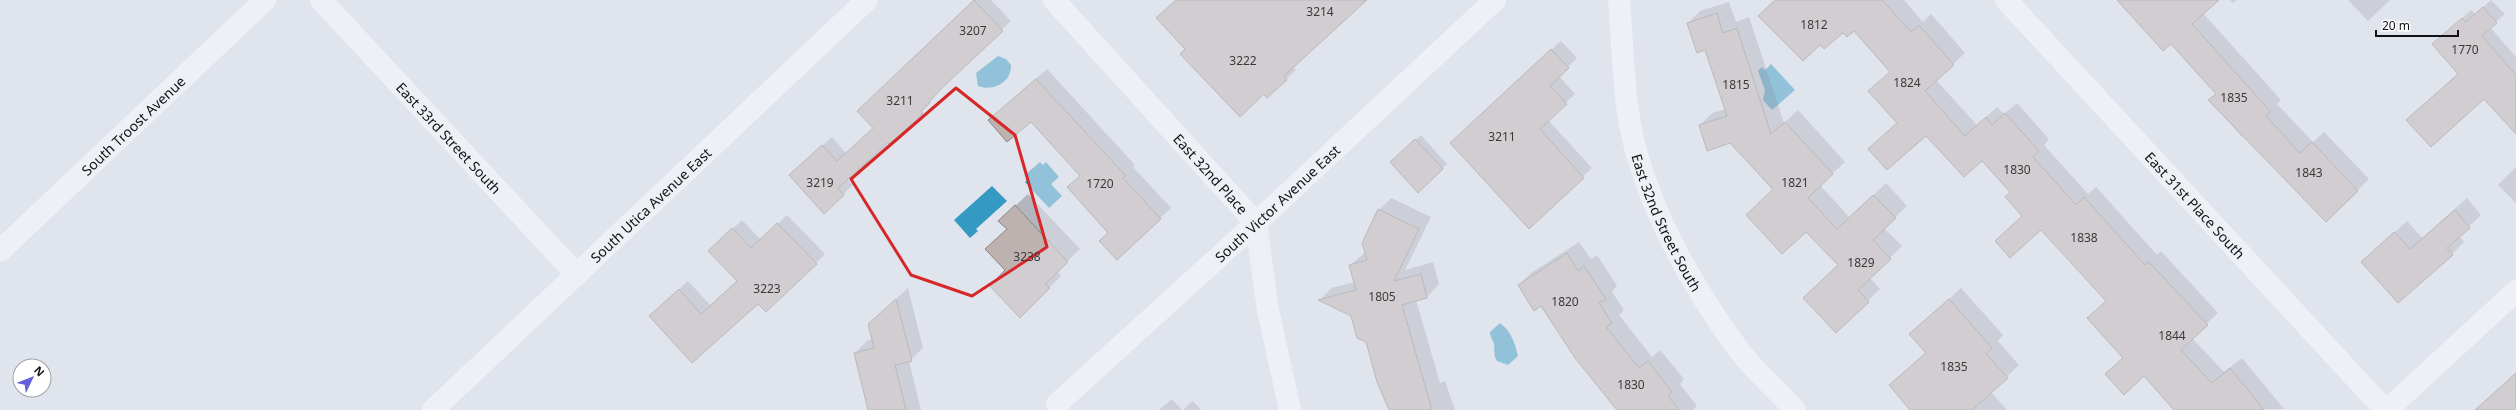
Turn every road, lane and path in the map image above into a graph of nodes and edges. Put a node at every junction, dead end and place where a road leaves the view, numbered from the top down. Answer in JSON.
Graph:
{"nodes":[{"id":1,"x":265,"y":0,"type":"edge"},
{"id":2,"x":321,"y":0,"type":"edge"},
{"id":3,"x":867,"y":0,"type":"edge"},
{"id":4,"x":1054,"y":0,"type":"edge"},
{"id":5,"x":1495,"y":0,"type":"edge"},
{"id":6,"x":1619,"y":0,"type":"edge"},
{"id":7,"x":2006,"y":0,"type":"edge"},
{"id":8,"x":1256,"y":223,"type":"junction"},
{"id":9,"x":0,"y":251,"type":"edge"},
{"id":10,"x":577,"y":275,"type":"junction"},
{"id":11,"x":2516,"y":291,"type":"edge"},
{"id":12,"x":1057,"y":404,"type":"dead end"},
{"id":13,"x":433,"y":410,"type":"edge"},
{"id":14,"x":1290,"y":410,"type":"edge"},
{"id":15,"x":1795,"y":410,"type":"edge"},
{"id":16,"x":2386,"y":410,"type":"edge"}],
"edges":[{"from":1,"to":9,"type":"street","name":"South Troost Avenue"},
{"from":2,"to":10,"type":"street","name":"East 33rd Street South"},
{"from":3,"to":10,"type":"street","name":"South Utica Avenue East"},
{"from":4,"to":8,"type":"street","name":"East 32nd Place"},
{"from":5,"to":8,"type":"street","name":"South Victor Avenue East"},
{"from":6,"to":15,"type":"street","name":"East 32nd Street South"},
{"from":7,"to":16,"type":"street","name":"East 31st Place South"},
{"from":8,"to":12,"type":"street","name":"South Victor Avenue East"},
{"from":8,"to":14,"type":"street","name":"East 32nd Place"},
{"from":10,"to":13,"type":"street","name":"South Utica Avenue East"},
{"from":11,"to":16,"type":"street"}]}
